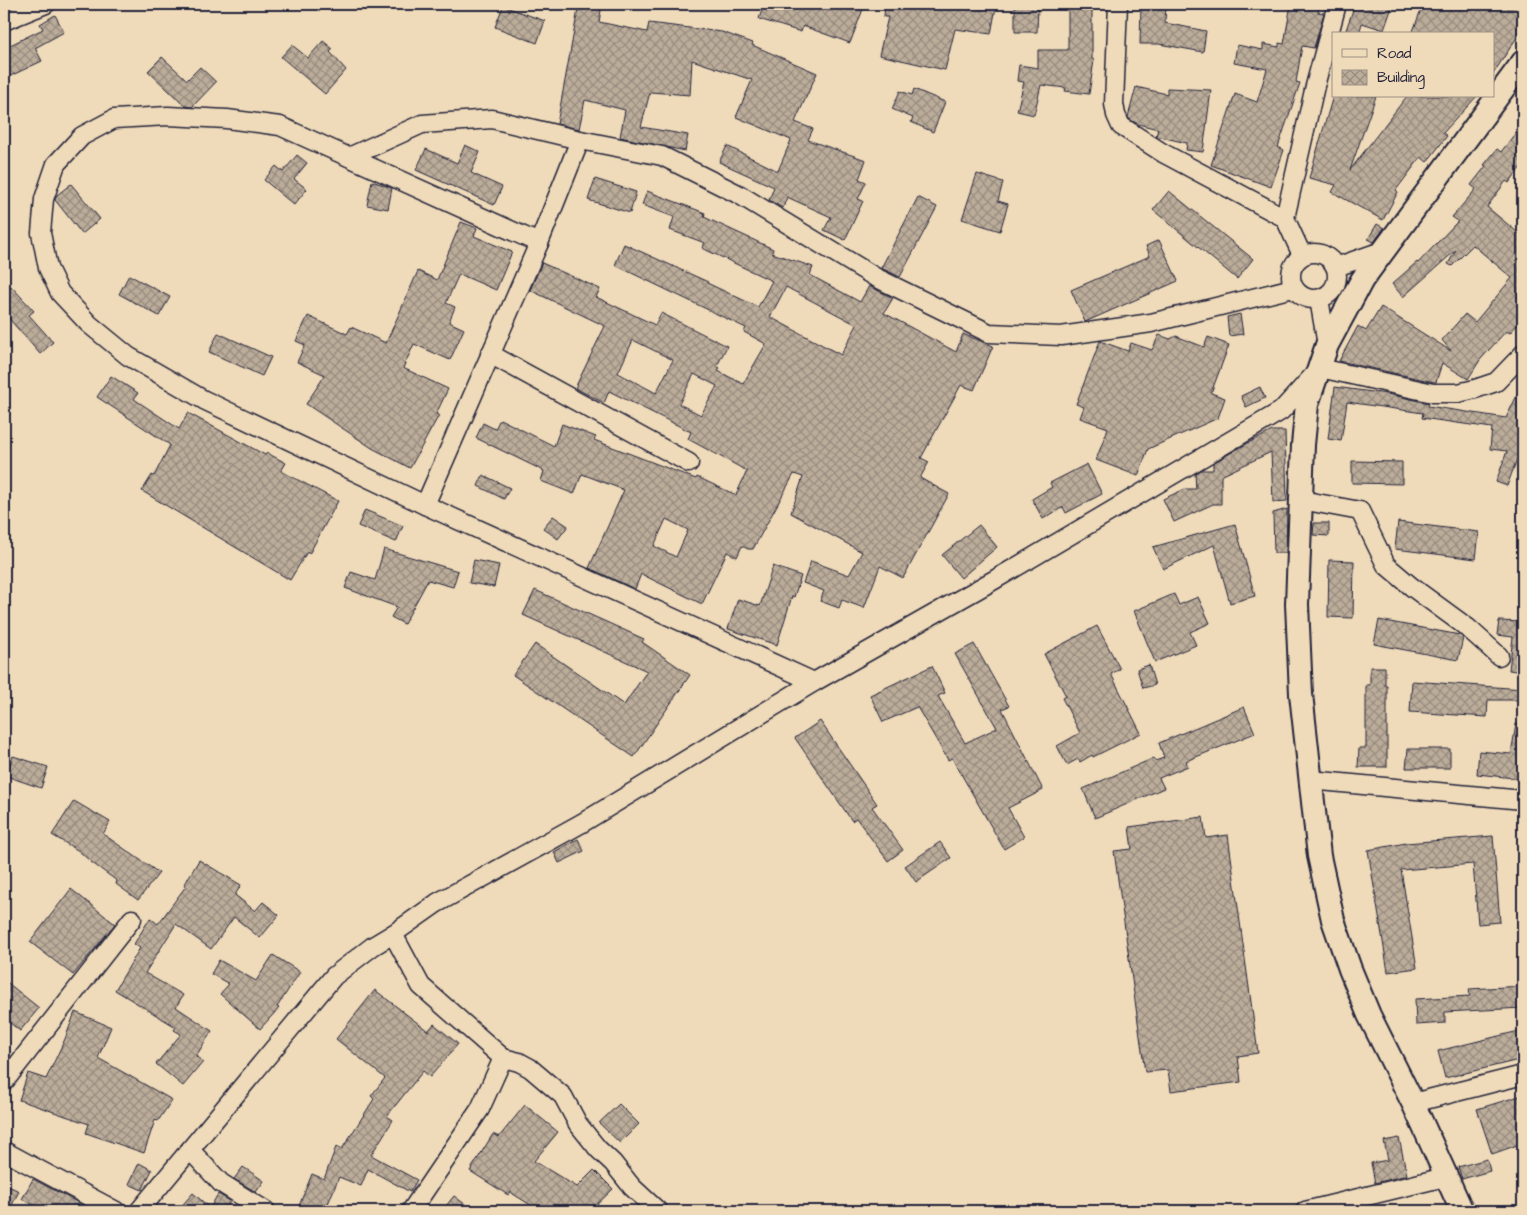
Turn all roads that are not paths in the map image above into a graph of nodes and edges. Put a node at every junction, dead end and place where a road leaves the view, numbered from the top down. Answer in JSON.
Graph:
{"nodes":[{"id":1,"x":46,"y":4,"type":"edge"},
{"id":2,"x":1118,"y":4,"type":"edge"},
{"id":3,"x":1337,"y":4,"type":"edge"},
{"id":4,"x":4,"y":21,"type":"edge"},
{"id":5,"x":1523,"y":62,"type":"edge"},
{"id":6,"x":580,"y":140,"type":"junction"},
{"id":7,"x":349,"y":157,"type":"junction"},
{"id":8,"x":1286,"y":218,"type":"junction"},
{"id":9,"x":539,"y":243,"type":"junction"},
{"id":10,"x":1382,"y":252,"type":"junction"},
{"id":11,"x":1302,"y":255,"type":"junction"},
{"id":12,"x":1336,"y":267,"type":"junction"},
{"id":13,"x":1293,"y":288,"type":"junction"},
{"id":14,"x":1319,"y":299,"type":"junction"},
{"id":15,"x":1327,"y":345,"type":"junction"},
{"id":16,"x":490,"y":354,"type":"junction"},
{"id":17,"x":1523,"y":354,"type":"edge"},
{"id":18,"x":1320,"y":368,"type":"junction"},
{"id":19,"x":689,"y":462,"type":"dead end"},
{"id":20,"x":1301,"y":500,"type":"junction"},
{"id":21,"x":424,"y":505,"type":"junction"},
{"id":22,"x":1499,"y":656,"type":"dead end"},
{"id":23,"x":814,"y":682,"type":"junction"},
{"id":24,"x":1310,"y":780,"type":"junction"},
{"id":25,"x":1523,"y":800,"type":"edge"},
{"id":26,"x":132,"y":919,"type":"dead end"},
{"id":27,"x":394,"y":934,"type":"junction"},
{"id":28,"x":503,"y":1058,"type":"junction"},
{"id":29,"x":1523,"y":1075,"type":"edge"},
{"id":30,"x":4,"y":1082,"type":"edge"},
{"id":31,"x":1413,"y":1103,"type":"junction"},
{"id":32,"x":190,"y":1150,"type":"junction"},
{"id":33,"x":4,"y":1151,"type":"edge"},
{"id":34,"x":1445,"y":1177,"type":"junction"},
{"id":35,"x":116,"y":1211,"type":"edge"},
{"id":36,"x":139,"y":1211,"type":"edge"},
{"id":37,"x":266,"y":1211,"type":"edge"},
{"id":38,"x":411,"y":1211,"type":"edge"},
{"id":39,"x":658,"y":1211,"type":"edge"},
{"id":40,"x":1306,"y":1211,"type":"edge"},
{"id":41,"x":1462,"y":1211,"type":"edge"}],
"edges":[{"from":1,"to":4,"type":"street"},
{"from":2,"to":8,"type":"street"},
{"from":3,"to":8,"type":"street"},
{"from":5,"to":10,"type":"street"},
{"from":6,"to":7,"type":"street"},
{"from":6,"to":9,"type":"street"},
{"from":6,"to":13,"type":"street"},
{"from":7,"to":9,"type":"street"},
{"from":7,"to":21,"type":"street"},
{"from":8,"to":11,"type":"street"},
{"from":9,"to":16,"type":"street"},
{"from":10,"to":12,"type":"street"},
{"from":10,"to":15,"type":"street"},
{"from":11,"to":12,"type":"street"},
{"from":11,"to":13,"type":"street"},
{"from":12,"to":14,"type":"street"},
{"from":13,"to":14,"type":"street"},
{"from":14,"to":15,"type":"street"},
{"from":15,"to":18,"type":"street"},
{"from":16,"to":19,"type":"street"},
{"from":16,"to":21,"type":"street"},
{"from":17,"to":18,"type":"street"},
{"from":18,"to":20,"type":"street"},
{"from":18,"to":23,"type":"street"},
{"from":20,"to":22,"type":"street"},
{"from":20,"to":24,"type":"street"},
{"from":21,"to":23,"type":"street"},
{"from":23,"to":27,"type":"street"},
{"from":24,"to":25,"type":"street"},
{"from":24,"to":31,"type":"street"},
{"from":26,"to":30,"type":"street"},
{"from":27,"to":28,"type":"street"},
{"from":27,"to":32,"type":"street"},
{"from":28,"to":38,"type":"street"},
{"from":28,"to":39,"type":"street"},
{"from":29,"to":31,"type":"street"},
{"from":31,"to":34,"type":"street"},
{"from":32,"to":36,"type":"street"},
{"from":32,"to":37,"type":"street"},
{"from":33,"to":35,"type":"street"},
{"from":34,"to":40,"type":"street"},
{"from":34,"to":41,"type":"street"}]}
